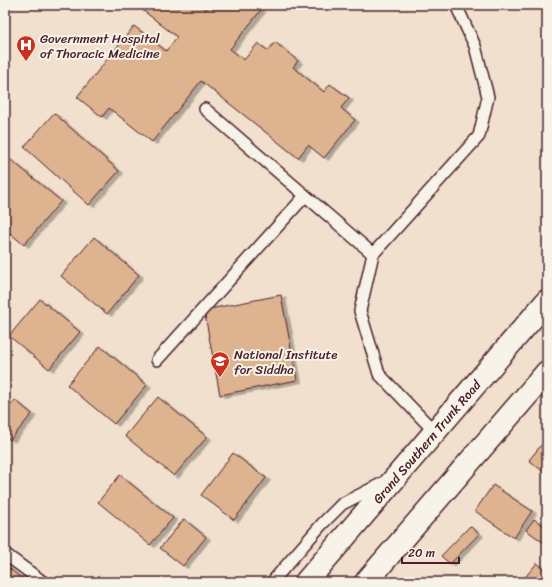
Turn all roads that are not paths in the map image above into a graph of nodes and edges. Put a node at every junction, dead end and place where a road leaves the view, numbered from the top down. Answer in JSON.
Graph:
{"nodes":[{"id":1,"x":456,"y":5,"type":"edge"},
{"id":2,"x":205,"y":109,"type":"dead end"},
{"id":3,"x":305,"y":196,"type":"junction"},
{"id":4,"x":373,"y":254,"type":"junction"},
{"id":5,"x":547,"y":301,"type":"edge"},
{"id":6,"x":156,"y":360,"type":"dead end"},
{"id":7,"x":547,"y":372,"type":"edge"},
{"id":8,"x":435,"y":432,"type":"junction"},
{"id":9,"x":395,"y":477,"type":"junction"},
{"id":10,"x":5,"y":554,"type":"edge"},
{"id":11,"x":43,"y":582,"type":"edge"},
{"id":12,"x":272,"y":582,"type":"edge"},
{"id":13,"x":306,"y":582,"type":"edge"},
{"id":14,"x":366,"y":582,"type":"edge"}],
"edges":[{"from":1,"to":4,"type":"lane"},
{"from":2,"to":3,"type":"lane"},
{"from":3,"to":4,"type":"lane"},
{"from":3,"to":6,"type":"lane"},
{"from":4,"to":8,"type":"lane"},
{"from":5,"to":8,"type":"main road","name":"Grand Southern Trunk Road"},
{"from":7,"to":14,"type":"main road"},
{"from":8,"to":9,"type":"main road","name":"Grand Southern Trunk Road"},
{"from":9,"to":12,"type":"lane"},
{"from":9,"to":13,"type":"main road","name":"Grand Southern Trunk Road"},
{"from":10,"to":11,"type":"lane"}]}
